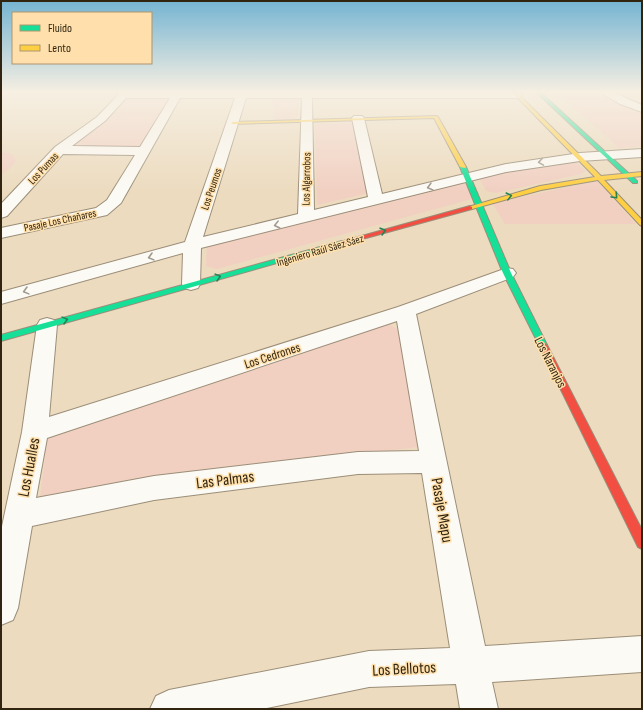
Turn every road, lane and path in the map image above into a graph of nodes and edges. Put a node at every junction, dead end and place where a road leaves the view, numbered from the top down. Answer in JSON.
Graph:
{"nodes":[{"id":1,"x":92,"y":125,"type":"edge"},
{"id":2,"x":160,"y":125,"type":"edge"},
{"id":3,"x":232,"y":125,"type":"edge"},
{"id":4,"x":306,"y":125,"type":"edge"},
{"id":5,"x":360,"y":125,"type":"edge"},
{"id":6,"x":440,"y":125,"type":"edge"},
{"id":7,"x":548,"y":125,"type":"edge"},
{"id":8,"x":575,"y":125,"type":"edge"},
{"id":9,"x":60,"y":150,"type":"junction"},
{"id":10,"x":144,"y":150,"type":"junction"},
{"id":11,"x":642,"y":152,"type":"edge"},
{"id":12,"x":608,"y":155,"type":"junction"},
{"id":13,"x":580,"y":156,"type":"junction"},
{"id":14,"x":642,"y":174,"type":"edge"},
{"id":15,"x":628,"y":175,"type":"junction"},
{"id":16,"x":468,"y":177,"type":"junction"},
{"id":17,"x":599,"y":178,"type":"junction"},
{"id":18,"x":642,"y":188,"type":"edge"},
{"id":19,"x":376,"y":201,"type":"junction"},
{"id":20,"x":479,"y":204,"type":"junction"},
{"id":21,"x":1,"y":213,"type":"edge"},
{"id":22,"x":306,"y":218,"type":"junction"},
{"id":23,"x":642,"y":224,"type":"edge"},
{"id":24,"x":1,"y":233,"type":"edge"},
{"id":25,"x":192,"y":245,"type":"junction"},
{"id":26,"x":507,"y":274,"type":"junction"},
{"id":27,"x":191,"y":284,"type":"junction"},
{"id":28,"x":1,"y":298,"type":"edge"},
{"id":29,"x":405,"y":311,"type":"junction"},
{"id":30,"x":47,"y":325,"type":"junction"},
{"id":31,"x":1,"y":338,"type":"edge"},
{"id":32,"x":36,"y":432,"type":"junction"},
{"id":33,"x":434,"y":462,"type":"junction"},
{"id":34,"x":19,"y":515,"type":"junction"},
{"id":35,"x":642,"y":543,"type":"edge"},
{"id":36,"x":1,"y":608,"type":"edge"},
{"id":37,"x":642,"y":654,"type":"edge"},
{"id":38,"x":471,"y":665,"type":"junction"},
{"id":39,"x":169,"y":709,"type":"edge"},
{"id":40,"x":479,"y":709,"type":"edge"}],
"edges":[{"from":1,"to":9,"type":"street","name":"Los Pumas"},
{"from":2,"to":10,"type":"street","name":"Pasaje Los Chañares"},
{"from":3,"to":25,"type":"street","name":"Los Peumos"},
{"from":4,"to":22,"type":"street","name":"Los Algarrobos"},
{"from":5,"to":19,"type":"street"},
{"from":6,"to":16,"type":"street","name":"Los Naranjos"},
{"from":7,"to":13,"type":"street"},
{"from":8,"to":12,"type":"street"},
{"from":9,"to":10,"type":"street"},
{"from":9,"to":21,"type":"street","name":"Los Pumas"},
{"from":10,"to":24,"type":"street","name":"Pasaje Los Chañares"},
{"from":11,"to":12,"type":"street"},
{"from":12,"to":13,"type":"street"},
{"from":12,"to":15,"type":"street"},
{"from":13,"to":16,"type":"street","one_way":true},
{"from":13,"to":17,"type":"street"},
{"from":14,"to":15,"type":"street","name":"Ingeniero Raúl Sáez Sáez"},
{"from":15,"to":17,"type":"street","name":"Ingeniero Raúl Sáez Sáez"},
{"from":15,"to":18,"type":"street"},
{"from":16,"to":19,"type":"street","one_way":true},
{"from":16,"to":20,"type":"street","name":"Los Naranjos"},
{"from":20,"to":17,"type":"street","name":"Ingeniero Raúl Sáez Sáez","one_way":true},
{"from":17,"to":23,"type":"street","one_way":true},
{"from":19,"to":22,"type":"street"},
{"from":20,"to":26,"type":"street","name":"Los Naranjos"},
{"from":27,"to":20,"type":"street","name":"Ingeniero Raúl Sáez Sáez","one_way":true},
{"from":22,"to":25,"type":"street","one_way":true},
{"from":25,"to":27,"type":"street","name":"Los Peumos"},
{"from":25,"to":28,"type":"street","one_way":true},
{"from":26,"to":29,"type":"street","name":"Los Cedrones"},
{"from":26,"to":35,"type":"street","name":"Los Naranjos"},
{"from":30,"to":27,"type":"street","name":"Ingeniero Raúl Sáez Sáez","one_way":true},
{"from":29,"to":32,"type":"street","name":"Los Cedrones"},
{"from":29,"to":33,"type":"street","name":"Pasaje Mapu"},
{"from":30,"to":31,"type":"street","name":"Ingeniero Raúl Sáez Sáez"},
{"from":30,"to":32,"type":"street","name":"Los Hualles"},
{"from":32,"to":34,"type":"street","name":"Los Hualles"},
{"from":33,"to":34,"type":"street","name":"Las Palmas"},
{"from":33,"to":38,"type":"street","name":"Pasaje Mapu"},
{"from":34,"to":36,"type":"street","name":"Los Hualles"},
{"from":37,"to":38,"type":"street","name":"Los Bellotos"},
{"from":38,"to":39,"type":"street","name":"Los Bellotos"},
{"from":38,"to":40,"type":"street","name":"Pasaje Mapu"}]}
